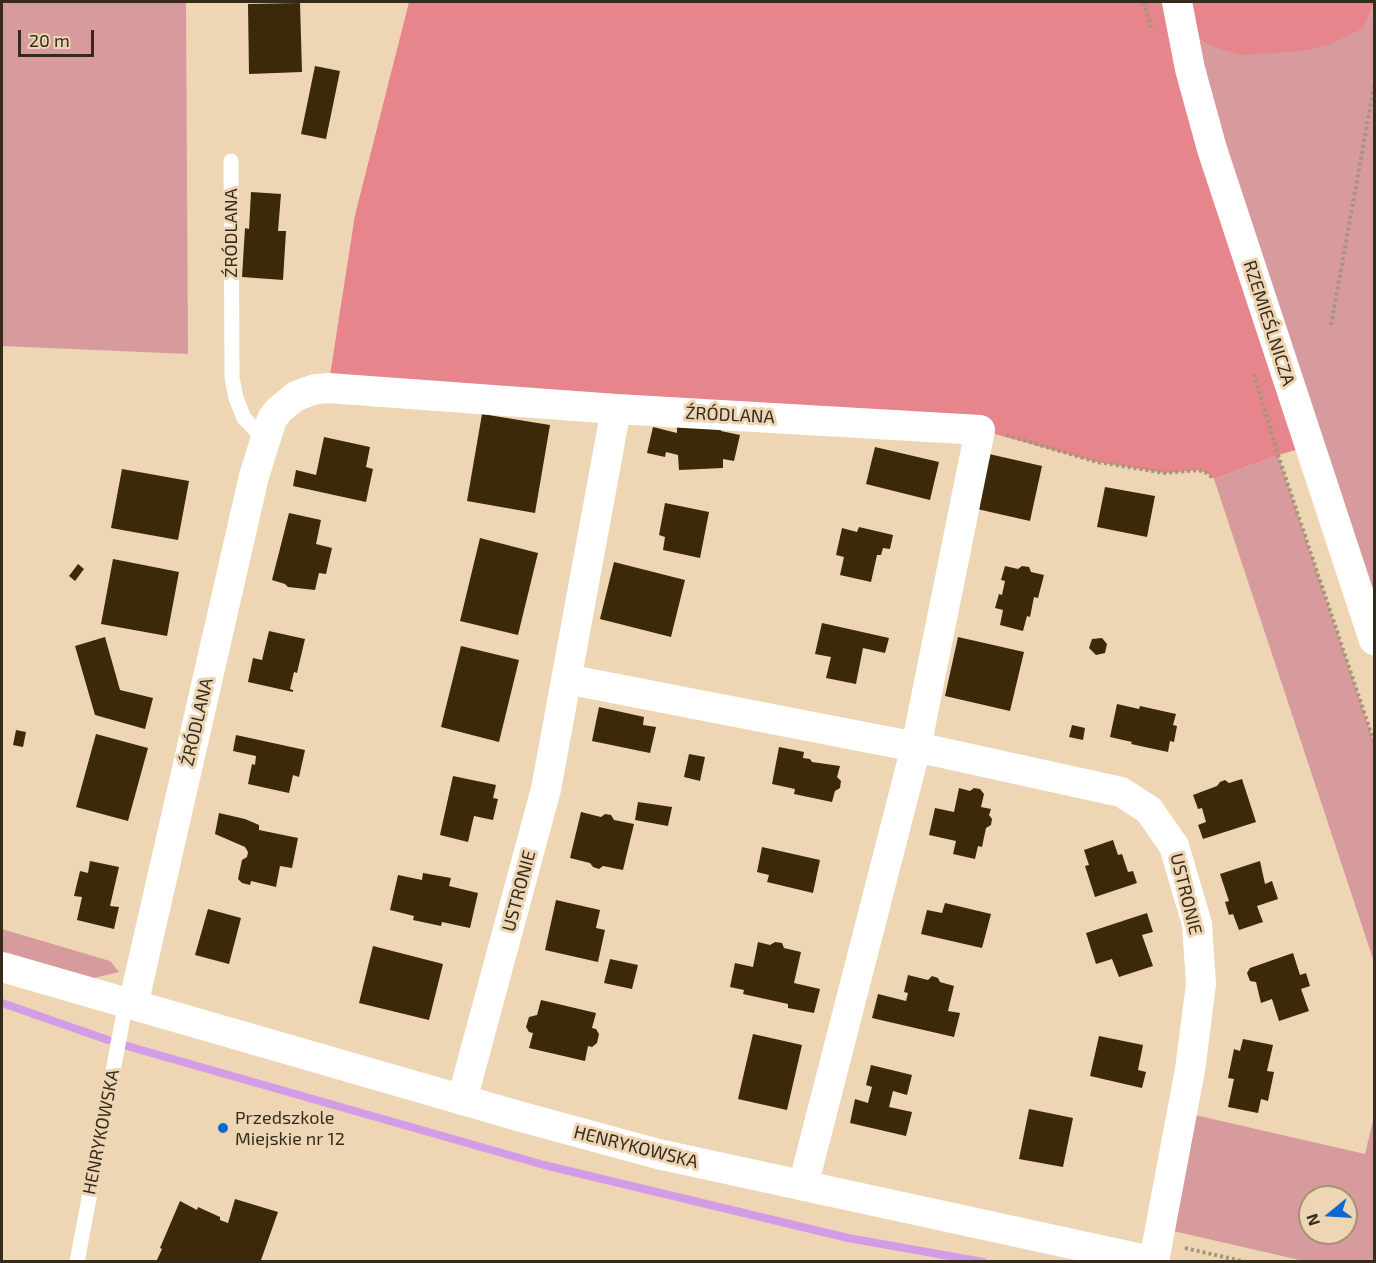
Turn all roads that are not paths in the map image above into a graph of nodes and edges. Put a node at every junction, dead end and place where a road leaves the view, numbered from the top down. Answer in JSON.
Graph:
{"nodes":[{"id":1,"x":1177,"y":2,"type":"edge"},
{"id":2,"x":231,"y":161,"type":"dead end"},
{"id":3,"x":616,"y":409,"type":"junction"},
{"id":4,"x":265,"y":440,"type":"junction"},
{"id":5,"x":1374,"y":640,"type":"edge"},
{"id":6,"x":566,"y":680,"type":"junction"},
{"id":7,"x":916,"y":747,"type":"junction"},
{"id":8,"x":2,"y":967,"type":"edge"},
{"id":9,"x":129,"y":1003,"type":"junction"},
{"id":10,"x":462,"y":1100,"type":"junction"},
{"id":11,"x":803,"y":1186,"type":"junction"},
{"id":12,"x":1155,"y":1255,"type":"edge"},
{"id":13,"x":77,"y":1262,"type":"edge"}],
"edges":[{"from":1,"to":5,"type":"street","name":"RZEMIEŚLNICZA"},
{"from":2,"to":4,"type":"lane","name":"ŹRÓDLANA"},
{"from":3,"to":4,"type":"street","name":"ŹRÓDLANA"},
{"from":3,"to":6,"type":"street","name":"USTRONIE"},
{"from":3,"to":7,"type":"street","name":"ŹRÓDLANA"},
{"from":4,"to":9,"type":"street","name":"ŹRÓDLANA"},
{"from":6,"to":7,"type":"street","name":"USTRONIE"},
{"from":6,"to":10,"type":"street","name":"USTRONIE"},
{"from":7,"to":11,"type":"street"},
{"from":7,"to":12,"type":"street","name":"USTRONIE"},
{"from":8,"to":9,"type":"street","name":"HENRYKOWSKA"},
{"from":9,"to":10,"type":"street","name":"HENRYKOWSKA"},
{"from":9,"to":13,"type":"lane","name":"HENRYKOWSKA"},
{"from":10,"to":11,"type":"street","name":"HENRYKOWSKA"},
{"from":11,"to":12,"type":"street","name":"HENRYKOWSKA"}]}
